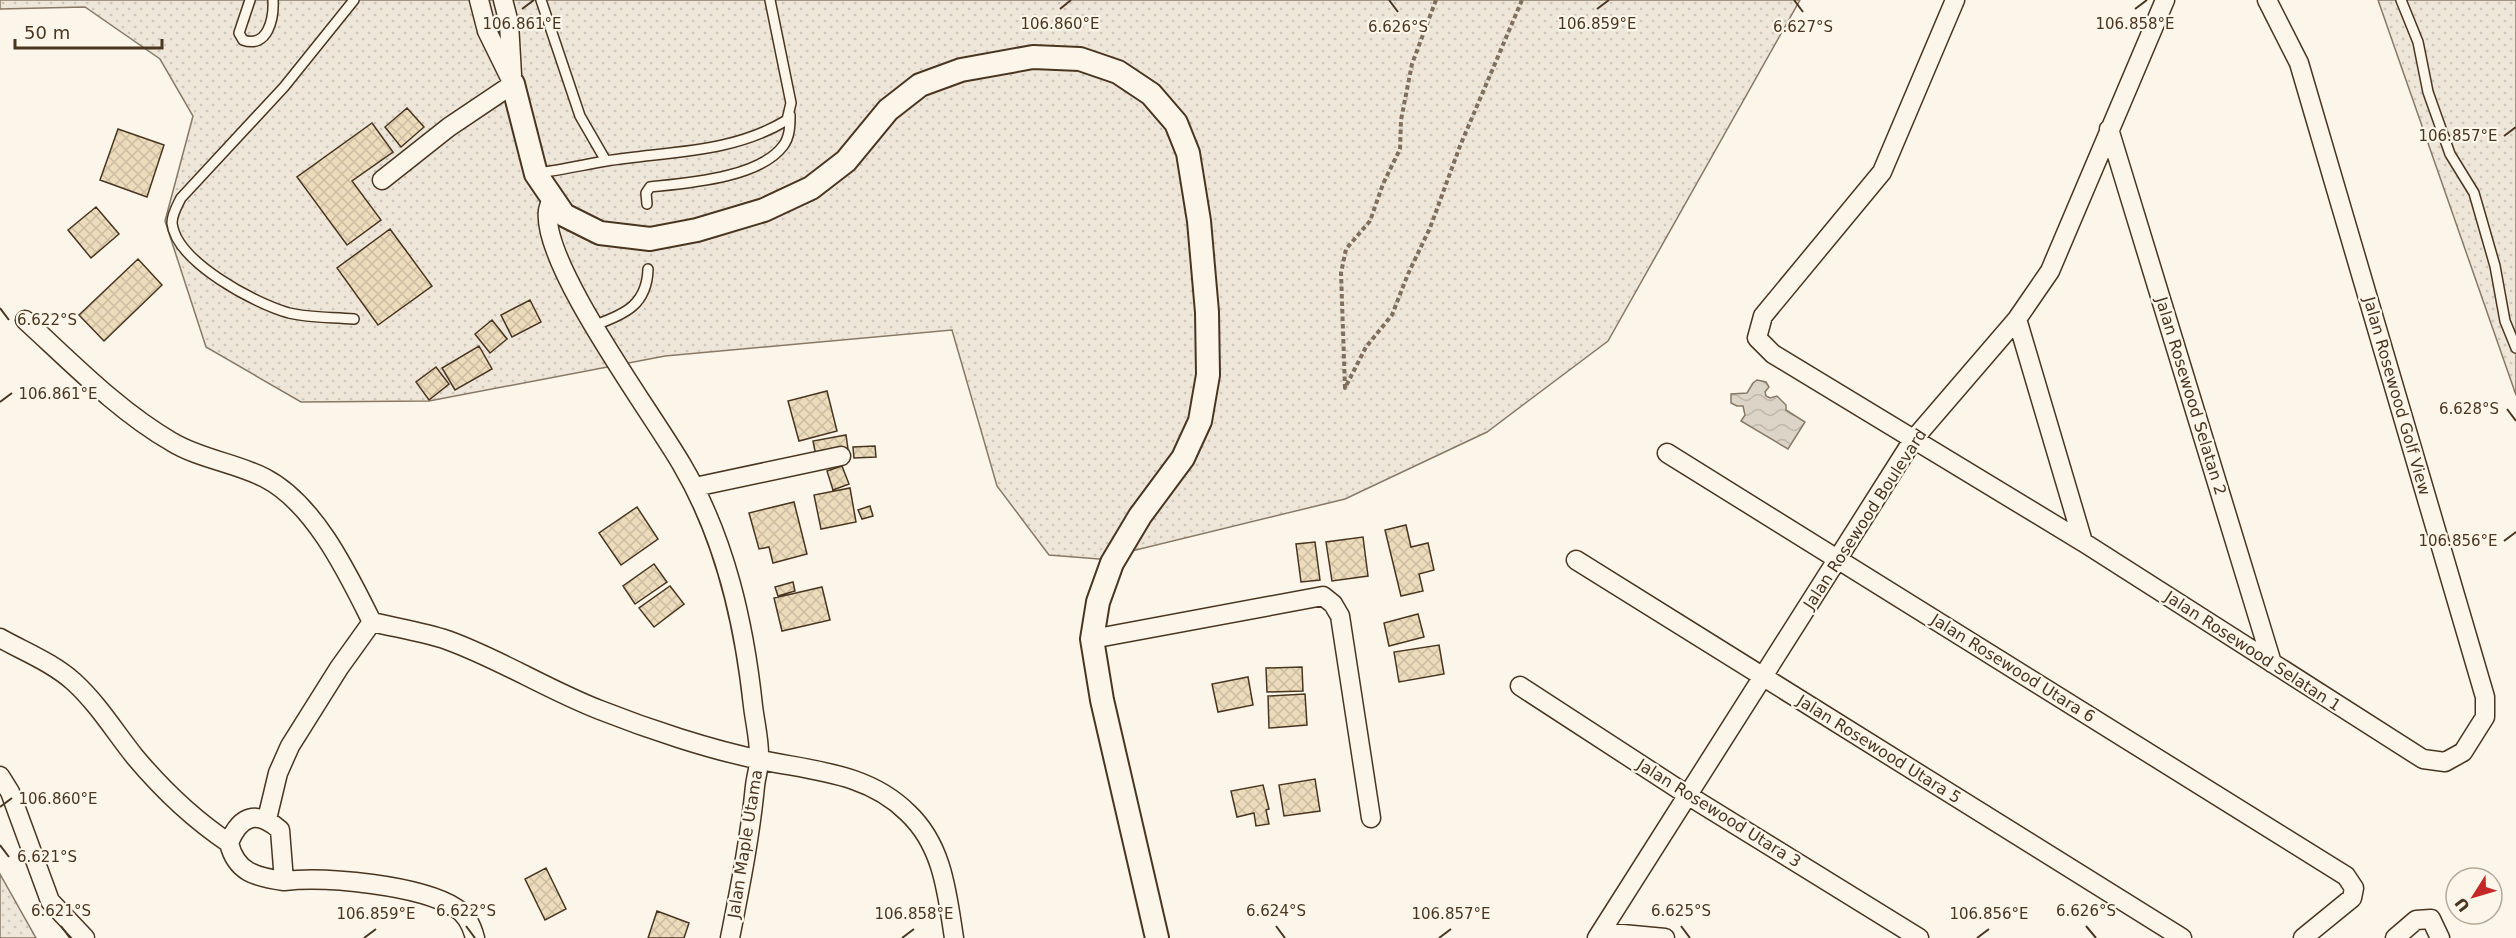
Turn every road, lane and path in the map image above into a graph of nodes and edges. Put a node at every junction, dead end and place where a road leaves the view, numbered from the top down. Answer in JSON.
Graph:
{"nodes":[{"id":1,"x":250,"y":0,"type":"edge"},
{"id":2,"x":273,"y":0,"type":"edge"},
{"id":3,"x":354,"y":0,"type":"edge"},
{"id":4,"x":479,"y":0,"type":"edge"},
{"id":5,"x":502,"y":0,"type":"edge"},
{"id":6,"x":542,"y":0,"type":"edge"},
{"id":7,"x":770,"y":0,"type":"edge"},
{"id":8,"x":1436,"y":0,"type":"edge"},
{"id":9,"x":1522,"y":0,"type":"edge"},
{"id":10,"x":1955,"y":0,"type":"edge"},
{"id":11,"x":2165,"y":0,"type":"edge"},
{"id":12,"x":2267,"y":0,"type":"edge"},
{"id":13,"x":2401,"y":0,"type":"edge"},
{"id":14,"x":513,"y":84,"type":"junction"},
{"id":15,"x":791,"y":103,"type":"junction"},
{"id":16,"x":2109,"y":129,"type":"junction"},
{"id":17,"x":606,"y":161,"type":"junction"},
{"id":18,"x":536,"y":174,"type":"junction"},
{"id":19,"x":382,"y":180,"type":"dead end"},
{"id":20,"x":553,"y":198,"type":"junction"},
{"id":21,"x":648,"y":204,"type":"dead end"},
{"id":22,"x":648,"y":268,"type":"dead end"},
{"id":23,"x":354,"y":319,"type":"dead end"},
{"id":24,"x":2016,"y":319,"type":"junction"},
{"id":25,"x":25,"y":320,"type":"dead end"},
{"id":26,"x":595,"y":325,"type":"junction"},
{"id":27,"x":2516,"y":348,"type":"edge"},
{"id":28,"x":1913,"y":440,"type":"junction"},
{"id":29,"x":1667,"y":453,"type":"dead end"},
{"id":30,"x":841,"y":456,"type":"dead end"},
{"id":31,"x":695,"y":487,"type":"junction"},
{"id":32,"x":2083,"y":542,"type":"junction"},
{"id":33,"x":1838,"y":559,"type":"junction"},
{"id":34,"x":1576,"y":560,"type":"dead end"},
{"id":35,"x":372,"y":622,"type":"junction"},
{"id":36,"x":0,"y":638,"type":"edge"},
{"id":37,"x":1092,"y":639,"type":"junction"},
{"id":38,"x":2272,"y":663,"type":"junction"},
{"id":39,"x":1764,"y":677,"type":"junction"},
{"id":40,"x":1520,"y":686,"type":"dead end"},
{"id":41,"x":2423,"y":759,"type":"joint"},
{"id":42,"x":759,"y":760,"type":"junction"},
{"id":43,"x":0,"y":776,"type":"edge"},
{"id":44,"x":1689,"y":796,"type":"junction"},
{"id":45,"x":1371,"y":818,"type":"dead end"},
{"id":46,"x":267,"y":819,"type":"junction"},
{"id":47,"x":228,"y":843,"type":"junction"},
{"id":48,"x":284,"y":881,"type":"junction"},
{"id":49,"x":1599,"y":935,"type":"edge"},
{"id":50,"x":85,"y":938,"type":"edge"},
{"id":51,"x":475,"y":938,"type":"edge"},
{"id":52,"x":730,"y":938,"type":"edge"},
{"id":53,"x":954,"y":938,"type":"edge"},
{"id":54,"x":1157,"y":938,"type":"edge"},
{"id":55,"x":1665,"y":938,"type":"edge"},
{"id":56,"x":1919,"y":938,"type":"edge"},
{"id":57,"x":2182,"y":938,"type":"edge"},
{"id":58,"x":2303,"y":938,"type":"edge"},
{"id":59,"x":2395,"y":938,"type":"edge"},
{"id":60,"x":2440,"y":938,"type":"edge"}],
"edges":[{"from":1,"to":2,"type":"lane"},
{"from":3,"to":23,"type":"lane"},
{"from":4,"to":14,"type":"street"},
{"from":5,"to":14,"type":"street"},
{"from":6,"to":17,"type":"lane"},
{"from":7,"to":15,"type":"lane"},
{"from":8,"to":9,"type":"path"},
{"from":10,"to":28,"type":"street"},
{"from":11,"to":16,"type":"street","name":"Jalan Rosewood Boulevard"},
{"from":12,"to":41,"type":"street","name":"Jalan Rosewood Golf View"},
{"from":13,"to":27,"type":"lane"},
{"from":14,"to":18,"type":"street"},
{"from":14,"to":19,"type":"street"},
{"from":15,"to":17,"type":"lane"},
{"from":15,"to":21,"type":"lane"},
{"from":16,"to":24,"type":"street","name":"Jalan Rosewood Boulevard"},
{"from":16,"to":38,"type":"street","name":"Jalan Rosewood Selatan 2"},
{"from":17,"to":18,"type":"lane"},
{"from":18,"to":20,"type":"street"},
{"from":20,"to":26,"type":"street"},
{"from":20,"to":37,"type":"street"},
{"from":22,"to":26,"type":"lane"},
{"from":24,"to":28,"type":"street","name":"Jalan Rosewood Boulevard"},
{"from":24,"to":32,"type":"street"},
{"from":25,"to":35,"type":"street"},
{"from":26,"to":31,"type":"street"},
{"from":28,"to":32,"type":"street","name":"Jalan Rosewood Selatan 1"},
{"from":28,"to":33,"type":"street","name":"Jalan Rosewood Boulevard"},
{"from":29,"to":33,"type":"street","name":"Jalan Rosewood Utara 6"},
{"from":30,"to":31,"type":"street"},
{"from":31,"to":42,"type":"street"},
{"from":32,"to":38,"type":"street","name":"Jalan Rosewood Selatan 1"},
{"from":33,"to":39,"type":"street","name":"Jalan Rosewood Boulevard"},
{"from":33,"to":58,"type":"street","name":"Jalan Rosewood Utara 6"},
{"from":34,"to":39,"type":"street","name":"Jalan Rosewood Utara 5"},
{"from":35,"to":42,"type":"street"},
{"from":35,"to":46,"type":"street"},
{"from":36,"to":47,"type":"street"},
{"from":37,"to":45,"type":"street"},
{"from":37,"to":54,"type":"street"},
{"from":38,"to":41,"type":"street","name":"Jalan Rosewood Selatan 1"},
{"from":39,"to":44,"type":"street","name":"Jalan Rosewood Boulevard"},
{"from":39,"to":57,"type":"street","name":"Jalan Rosewood Utara 5"},
{"from":40,"to":44,"type":"street","name":"Jalan Rosewood Utara 3"},
{"from":42,"to":52,"type":"street","name":"Jalan Maple Utama"},
{"from":42,"to":53,"type":"street","name":"Jalan Maple Utama"},
{"from":43,"to":50,"type":"street"},
{"from":44,"to":49,"type":"street","name":"Jalan Rosewood Boulevard"},
{"from":44,"to":56,"type":"street","name":"Jalan Rosewood Utara 3"},
{"from":46,"to":47,"type":"street"},
{"from":46,"to":48,"type":"street"},
{"from":47,"to":48,"type":"street"},
{"from":48,"to":51,"type":"street"},
{"from":49,"to":55,"type":"street"},
{"from":59,"to":60,"type":"street"}]}
